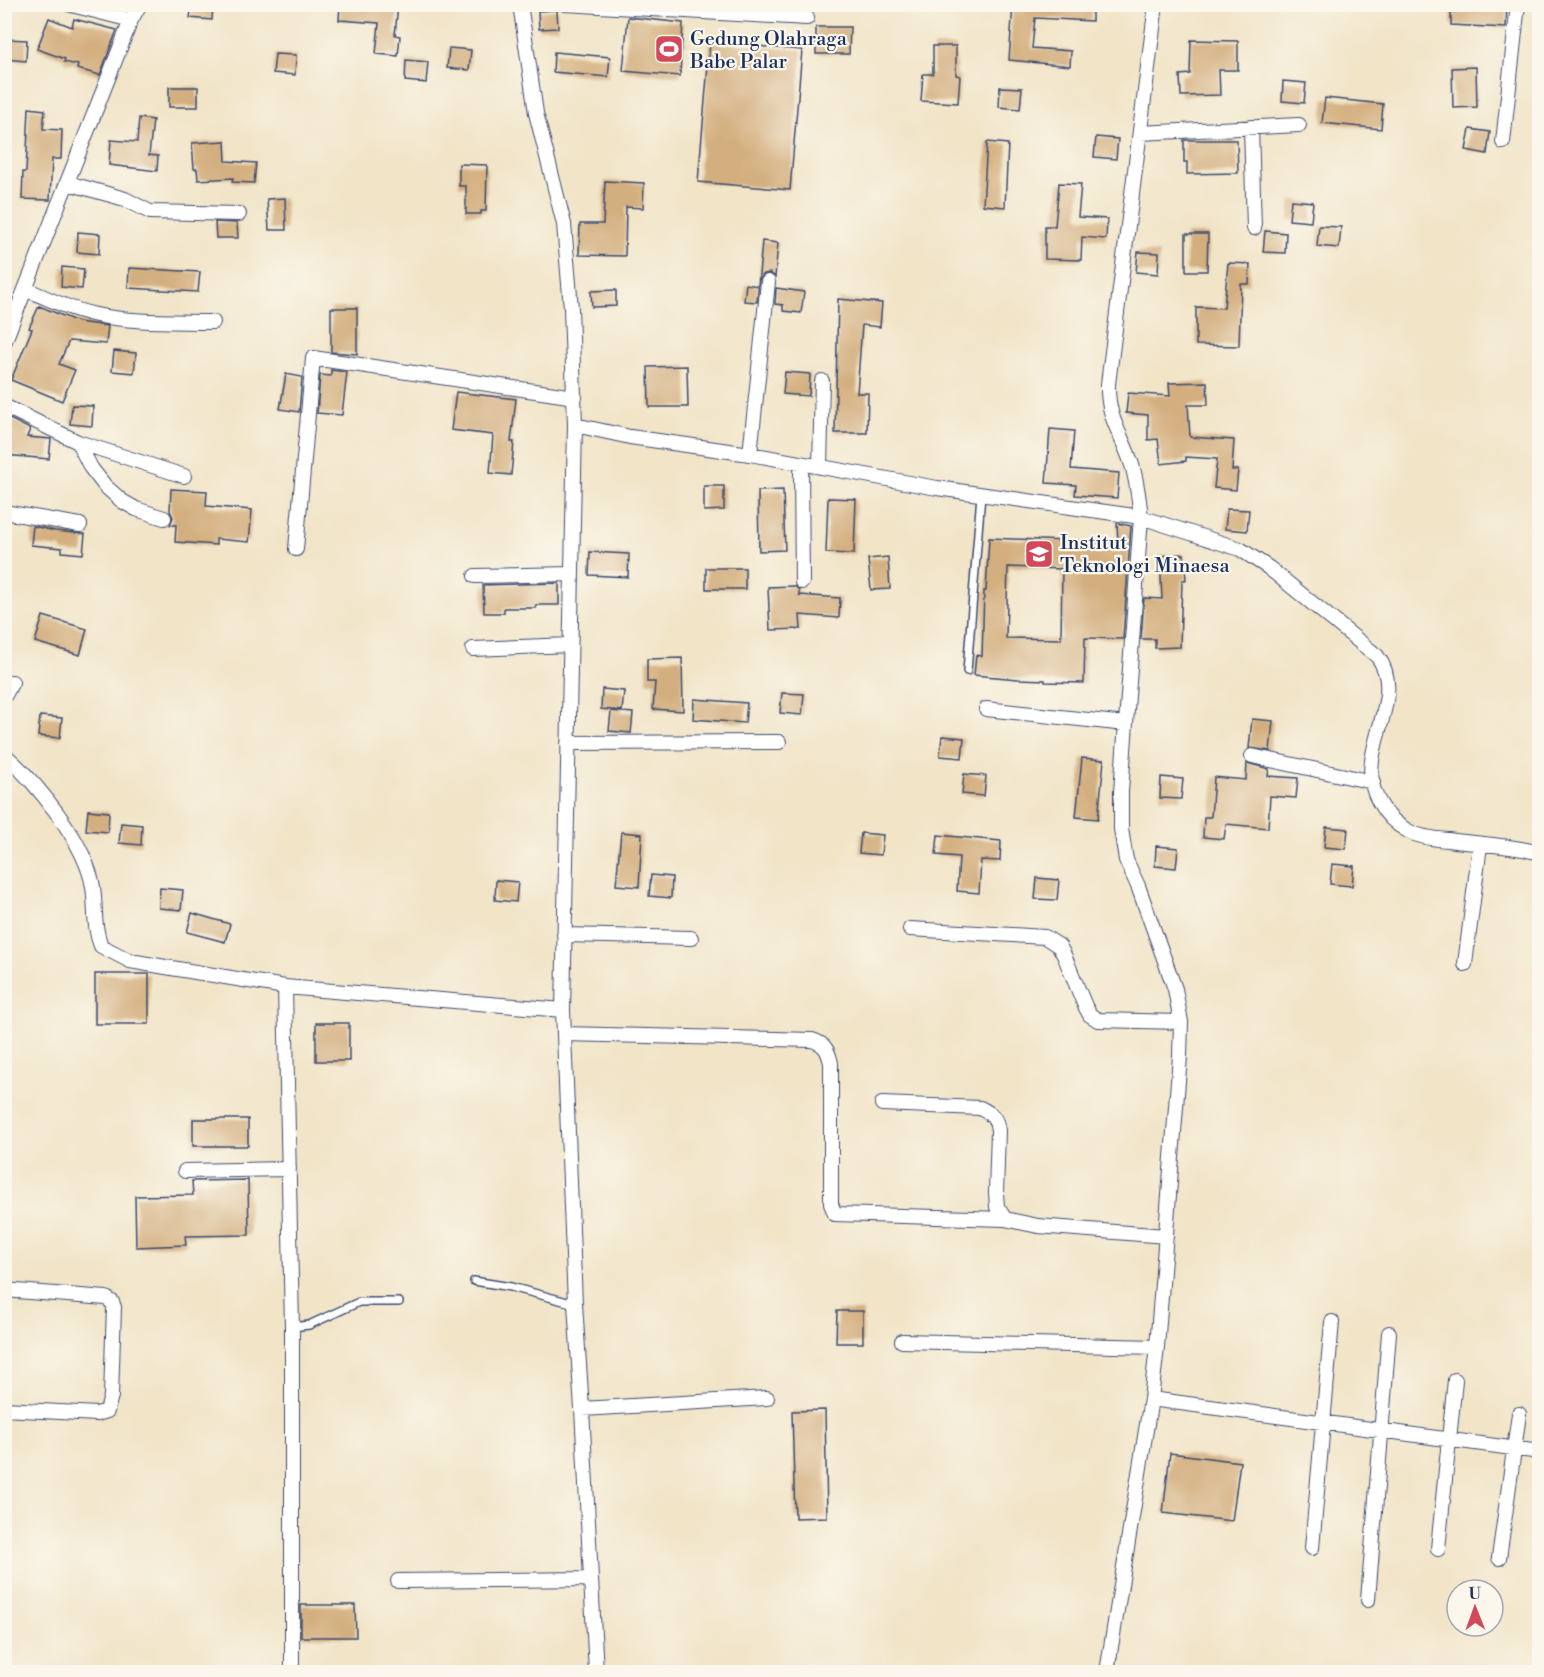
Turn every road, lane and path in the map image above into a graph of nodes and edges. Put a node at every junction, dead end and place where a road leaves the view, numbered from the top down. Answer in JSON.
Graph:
{"nodes":[{"id":1,"x":68,"y":4,"type":"edge"},
{"id":2,"x":140,"y":4,"type":"edge"},
{"id":3,"x":520,"y":4,"type":"edge"},
{"id":4,"x":566,"y":4,"type":"edge"},
{"id":5,"x":1156,"y":4,"type":"edge"},
{"id":6,"x":1518,"y":4,"type":"edge"},
{"id":7,"x":807,"y":18,"type":"dead end"},
{"id":8,"x":131,"y":21,"type":"junction"},
{"id":9,"x":1299,"y":125,"type":"dead end"},
{"id":10,"x":1251,"y":127,"type":"junction"},
{"id":11,"x":1140,"y":133,"type":"junction"},
{"id":12,"x":1503,"y":142,"type":"dead end"},
{"id":13,"x":68,"y":183,"type":"junction"},
{"id":14,"x":239,"y":214,"type":"dead end"},
{"id":15,"x":1254,"y":228,"type":"dead end"},
{"id":16,"x":768,"y":282,"type":"dead end"},
{"id":17,"x":26,"y":290,"type":"junction"},
{"id":18,"x":213,"y":322,"type":"dead end"},
{"id":19,"x":4,"y":343,"type":"edge"},
{"id":20,"x":822,"y":381,"type":"dead end"},
{"id":21,"x":575,"y":397,"type":"junction"},
{"id":22,"x":4,"y":405,"type":"edge"},
{"id":23,"x":575,"y":425,"type":"junction"},
{"id":24,"x":78,"y":442,"type":"junction"},
{"id":25,"x":750,"y":454,"type":"junction"},
{"id":26,"x":801,"y":464,"type":"junction"},
{"id":27,"x":820,"y":467,"type":"junction"},
{"id":28,"x":184,"y":476,"type":"dead end"},
{"id":29,"x":981,"y":495,"type":"junction"},
{"id":30,"x":4,"y":512,"type":"edge"},
{"id":31,"x":1141,"y":517,"type":"junction"},
{"id":32,"x":164,"y":518,"type":"dead end"},
{"id":33,"x":80,"y":525,"type":"dead end"},
{"id":34,"x":296,"y":549,"type":"dead end"},
{"id":35,"x":572,"y":574,"type":"junction"},
{"id":36,"x":475,"y":576,"type":"dead end"},
{"id":37,"x":802,"y":582,"type":"dead end"},
{"id":38,"x":570,"y":645,"type":"junction"},
{"id":39,"x":473,"y":649,"type":"dead end"},
{"id":40,"x":967,"y":670,"type":"dead end"},
{"id":41,"x":12,"y":682,"type":"dead end"},
{"id":42,"x":4,"y":697,"type":"edge"},
{"id":43,"x":986,"y":709,"type":"dead end"},
{"id":44,"x":1126,"y":724,"type":"junction"},
{"id":45,"x":779,"y":742,"type":"dead end"},
{"id":46,"x":568,"y":743,"type":"junction"},
{"id":47,"x":4,"y":754,"type":"edge"},
{"id":48,"x":1252,"y":756,"type":"dead end"},
{"id":49,"x":1373,"y":782,"type":"junction"},
{"id":50,"x":1480,"y":845,"type":"junction"},
{"id":51,"x":1539,"y":853,"type":"edge"},
{"id":52,"x":910,"y":929,"type":"dead end"},
{"id":53,"x":564,"y":935,"type":"junction"},
{"id":54,"x":690,"y":938,"type":"dead end"},
{"id":55,"x":1466,"y":964,"type":"dead end"},
{"id":56,"x":285,"y":987,"type":"junction"},
{"id":57,"x":563,"y":1010,"type":"junction"},
{"id":58,"x":1181,"y":1022,"type":"junction"},
{"id":59,"x":564,"y":1034,"type":"junction"},
{"id":60,"x":882,"y":1104,"type":"dead end"},
{"id":61,"x":289,"y":1169,"type":"junction"},
{"id":62,"x":185,"y":1171,"type":"dead end"},
{"id":63,"x":1005,"y":1219,"type":"junction"},
{"id":64,"x":1166,"y":1236,"type":"junction"},
{"id":65,"x":474,"y":1281,"type":"dead end"},
{"id":66,"x":4,"y":1290,"type":"edge"},
{"id":67,"x":399,"y":1302,"type":"dead end"},
{"id":68,"x":575,"y":1304,"type":"junction"},
{"id":69,"x":1332,"y":1322,"type":"dead end"},
{"id":70,"x":292,"y":1327,"type":"junction"},
{"id":71,"x":1389,"y":1333,"type":"dead end"},
{"id":72,"x":902,"y":1341,"type":"dead end"},
{"id":73,"x":1157,"y":1347,"type":"junction"},
{"id":74,"x":1455,"y":1380,"type":"dead end"},
{"id":75,"x":766,"y":1398,"type":"dead end"},
{"id":76,"x":1151,"y":1399,"type":"junction"},
{"id":77,"x":4,"y":1409,"type":"edge"},
{"id":78,"x":582,"y":1409,"type":"junction"},
{"id":79,"x":1519,"y":1414,"type":"dead end"},
{"id":80,"x":1323,"y":1422,"type":"junction"},
{"id":81,"x":1382,"y":1430,"type":"junction"},
{"id":82,"x":1450,"y":1439,"type":"junction"},
{"id":83,"x":1516,"y":1449,"type":"junction"},
{"id":84,"x":1539,"y":1452,"type":"edge"},
{"id":85,"x":1312,"y":1548,"type":"dead end"},
{"id":86,"x":1438,"y":1549,"type":"dead end"},
{"id":87,"x":1499,"y":1558,"type":"dead end"},
{"id":88,"x":591,"y":1579,"type":"junction"},
{"id":89,"x":398,"y":1581,"type":"dead end"},
{"id":90,"x":1368,"y":1600,"type":"dead end"},
{"id":91,"x":292,"y":1672,"type":"edge"},
{"id":92,"x":596,"y":1672,"type":"edge"},
{"id":93,"x":1107,"y":1672,"type":"edge"}],
"edges":[{"from":1,"to":8,"type":"street"},
{"from":2,"to":8,"type":"street"},
{"from":3,"to":21,"type":"street"},
{"from":4,"to":7,"type":"street"},
{"from":5,"to":11,"type":"street"},
{"from":6,"to":12,"type":"street"},
{"from":8,"to":13,"type":"street"},
{"from":9,"to":10,"type":"street"},
{"from":10,"to":11,"type":"street"},
{"from":10,"to":15,"type":"street"},
{"from":11,"to":31,"type":"street"},
{"from":13,"to":14,"type":"street"},
{"from":13,"to":17,"type":"street"},
{"from":16,"to":25,"type":"street"},
{"from":17,"to":18,"type":"street"},
{"from":17,"to":19,"type":"street"},
{"from":20,"to":27,"type":"street"},
{"from":21,"to":23,"type":"street"},
{"from":21,"to":34,"type":"street"},
{"from":22,"to":24,"type":"street"},
{"from":23,"to":25,"type":"street"},
{"from":23,"to":35,"type":"street"},
{"from":24,"to":28,"type":"street"},
{"from":24,"to":32,"type":"street"},
{"from":25,"to":26,"type":"street"},
{"from":26,"to":27,"type":"street"},
{"from":26,"to":37,"type":"street"},
{"from":27,"to":29,"type":"street"},
{"from":29,"to":31,"type":"street"},
{"from":29,"to":40,"type":"lane"},
{"from":30,"to":33,"type":"street"},
{"from":31,"to":44,"type":"street"},
{"from":31,"to":49,"type":"street"},
{"from":35,"to":36,"type":"street"},
{"from":35,"to":38,"type":"street"},
{"from":38,"to":39,"type":"street"},
{"from":38,"to":46,"type":"street"},
{"from":41,"to":42,"type":"street"},
{"from":43,"to":44,"type":"street"},
{"from":44,"to":58,"type":"street"},
{"from":45,"to":46,"type":"street"},
{"from":46,"to":53,"type":"street"},
{"from":47,"to":56,"type":"street"},
{"from":48,"to":49,"type":"street"},
{"from":49,"to":50,"type":"street"},
{"from":50,"to":51,"type":"street"},
{"from":50,"to":55,"type":"street"},
{"from":52,"to":58,"type":"street"},
{"from":53,"to":54,"type":"street"},
{"from":53,"to":57,"type":"street"},
{"from":56,"to":57,"type":"street"},
{"from":56,"to":61,"type":"street"},
{"from":57,"to":59,"type":"street"},
{"from":58,"to":64,"type":"street"},
{"from":59,"to":63,"type":"street"},
{"from":59,"to":68,"type":"street"},
{"from":60,"to":63,"type":"street"},
{"from":61,"to":62,"type":"street"},
{"from":61,"to":70,"type":"street"},
{"from":63,"to":64,"type":"street"},
{"from":64,"to":73,"type":"street"},
{"from":65,"to":68,"type":"lane"},
{"from":66,"to":77,"type":"street"},
{"from":67,"to":70,"type":"lane"},
{"from":68,"to":78,"type":"street"},
{"from":69,"to":80,"type":"street"},
{"from":70,"to":91,"type":"street"},
{"from":71,"to":81,"type":"street"},
{"from":72,"to":73,"type":"street"},
{"from":73,"to":76,"type":"street"},
{"from":74,"to":82,"type":"street"},
{"from":75,"to":78,"type":"street"},
{"from":76,"to":80,"type":"street"},
{"from":76,"to":93,"type":"street"},
{"from":78,"to":88,"type":"street"},
{"from":79,"to":83,"type":"street"},
{"from":80,"to":81,"type":"street"},
{"from":80,"to":85,"type":"street"},
{"from":81,"to":82,"type":"street"},
{"from":81,"to":90,"type":"street"},
{"from":82,"to":83,"type":"street"},
{"from":82,"to":86,"type":"street"},
{"from":83,"to":84,"type":"street"},
{"from":83,"to":87,"type":"street"},
{"from":88,"to":89,"type":"street"},
{"from":88,"to":92,"type":"street"}]}
